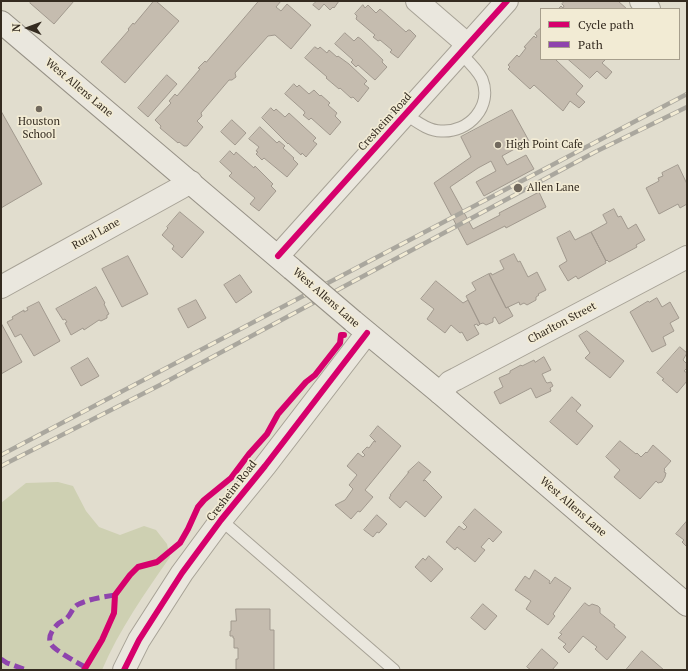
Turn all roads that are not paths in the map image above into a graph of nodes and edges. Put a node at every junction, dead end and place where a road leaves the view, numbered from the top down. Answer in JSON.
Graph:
{"nodes":[{"id":1,"x":417,"y":1,"type":"edge"},
{"id":2,"x":506,"y":1,"type":"edge"},
{"id":3,"x":4,"y":31,"type":"edge"},
{"id":4,"x":464,"y":48,"type":"junction"},
{"id":5,"x":405,"y":114,"type":"junction"},
{"id":6,"x":191,"y":182,"type":"junction"},
{"id":7,"x":687,"y":257,"type":"edge"},
{"id":8,"x":285,"y":263,"type":"junction"},
{"id":9,"x":1,"y":287,"type":"edge"},
{"id":10,"x":360,"y":327,"type":"junction"},
{"id":11,"x":440,"y":393,"type":"junction"},
{"id":12,"x":221,"y":520,"type":"junction"},
{"id":13,"x":687,"y":605,"type":"edge"},
{"id":14,"x":124,"y":670,"type":"edge"},
{"id":15,"x":394,"y":670,"type":"edge"}],
"edges":[{"from":1,"to":4,"type":"street"},
{"from":2,"to":4,"type":"street","name":"Cresheim Road"},
{"from":3,"to":6,"type":"street","name":"West Allens Lane"},
{"from":4,"to":5,"type":"street","name":"Cresheim Road"},
{"from":4,"to":5,"type":"lane"},
{"from":5,"to":8,"type":"street","name":"Cresheim Road"},
{"from":6,"to":8,"type":"street","name":"West Allens Lane"},
{"from":6,"to":9,"type":"street","name":"Rural Lane"},
{"from":7,"to":11,"type":"street","name":"Charlton Street"},
{"from":8,"to":10,"type":"street","name":"West Allens Lane","bridge":true},
{"from":10,"to":11,"type":"street","name":"West Allens Lane"},
{"from":10,"to":12,"type":"street","name":"Cresheim Road"},
{"from":11,"to":13,"type":"street","name":"West Allens Lane"},
{"from":12,"to":14,"type":"street","name":"Cresheim Road"},
{"from":12,"to":15,"type":"lane"}]}
